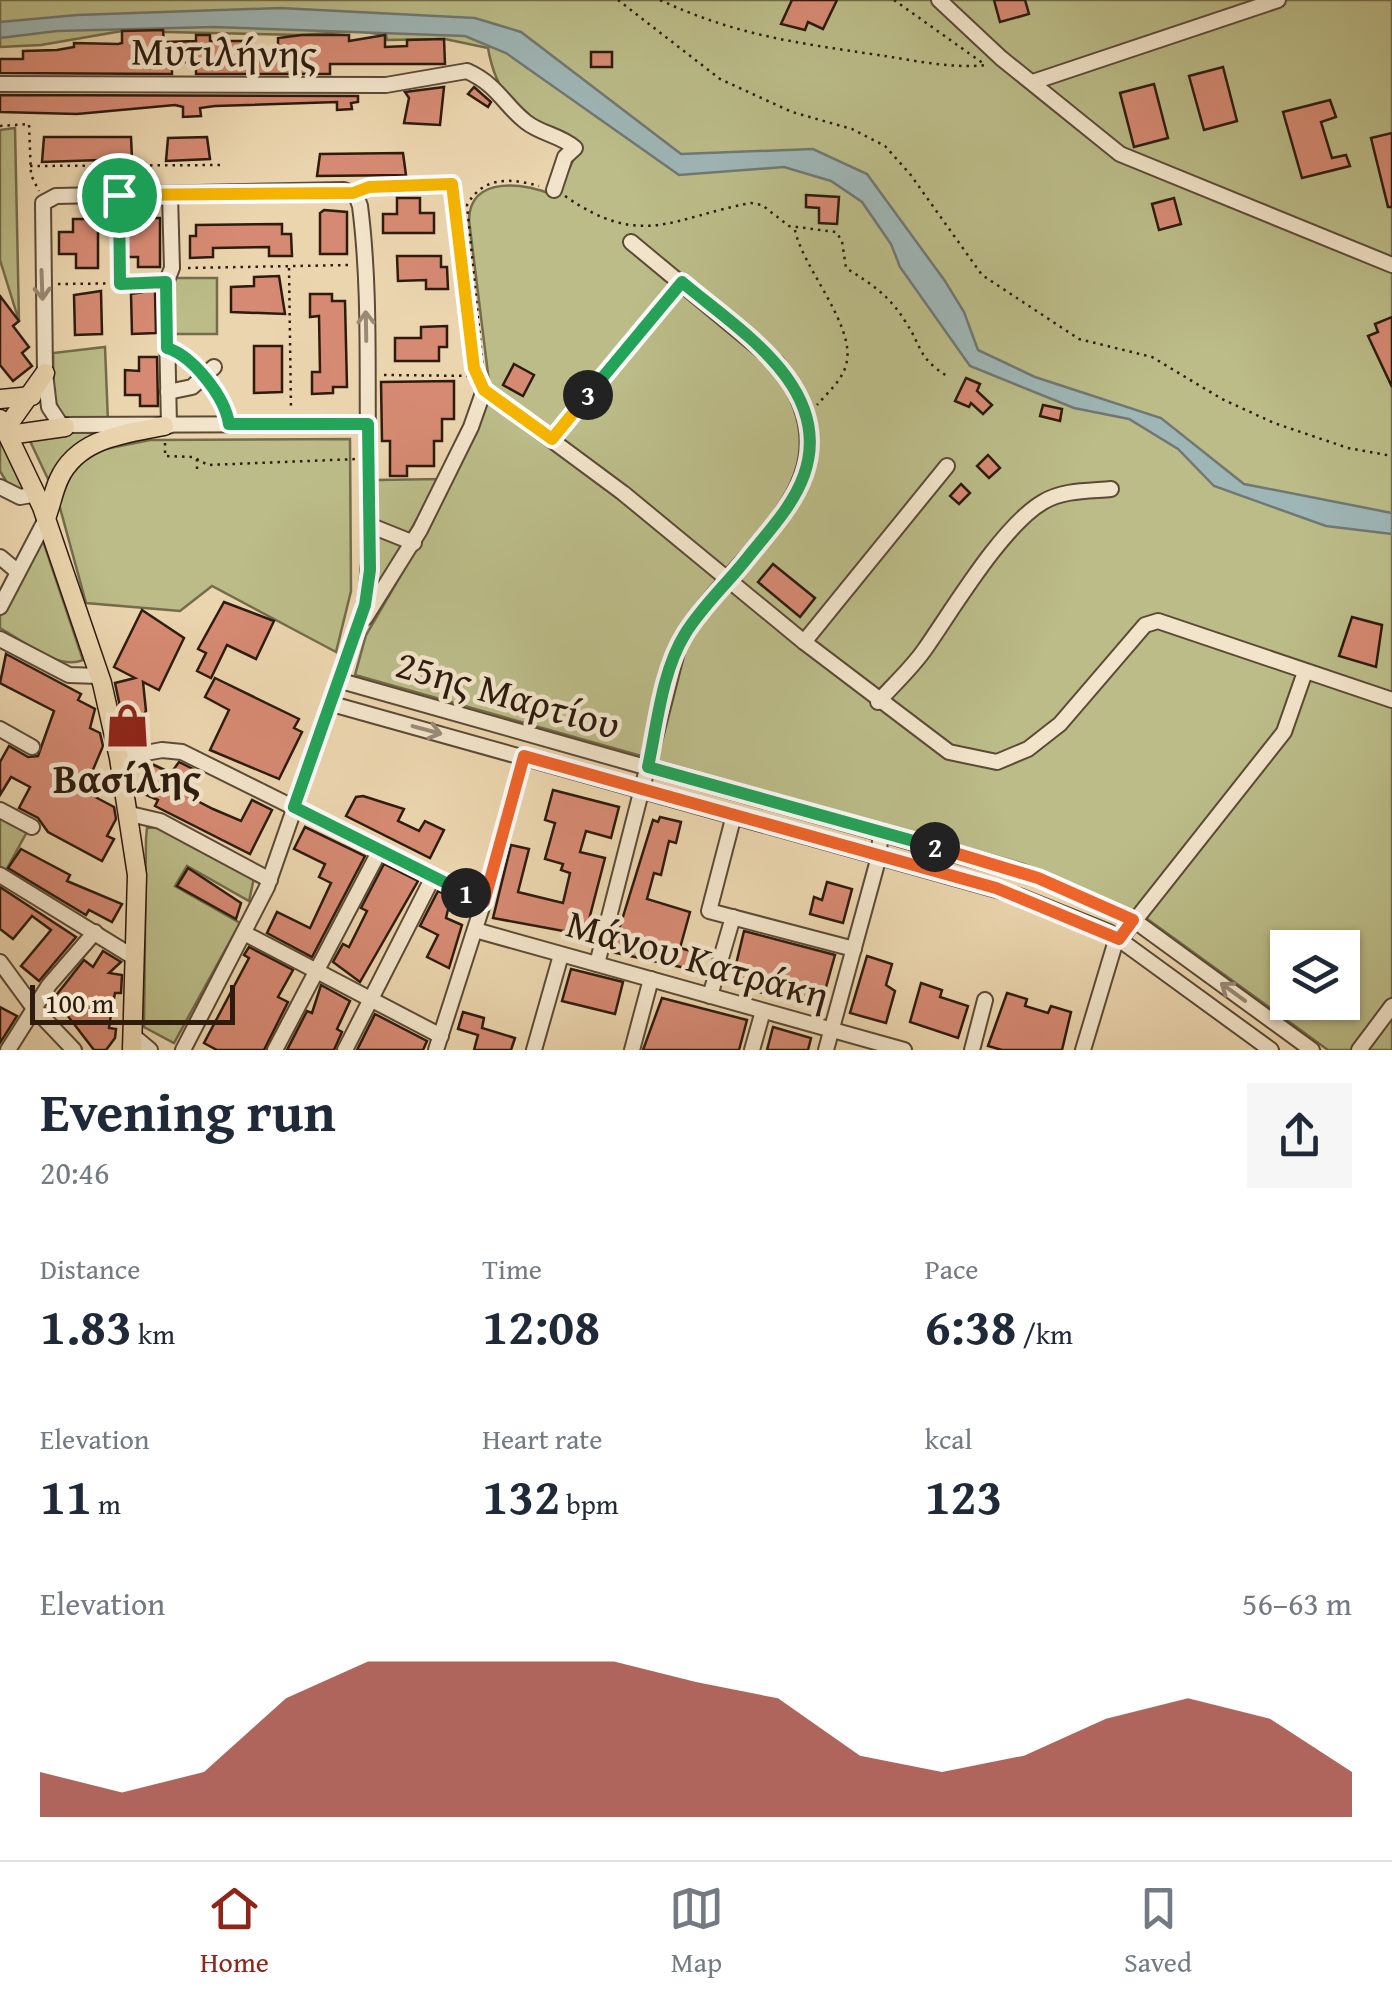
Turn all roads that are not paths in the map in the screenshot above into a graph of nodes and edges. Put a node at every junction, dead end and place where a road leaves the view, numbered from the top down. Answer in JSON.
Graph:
{"nodes":[{"id":1,"x":940,"y":0,"type":"edge"},
{"id":2,"x":1278,"y":0,"type":"edge"},
{"id":3,"x":1033,"y":82,"type":"junction"},
{"id":4,"x":0,"y":84,"type":"edge"},
{"id":5,"x":554,"y":190,"type":"dead end"},
{"id":6,"x":170,"y":195,"type":"junction"},
{"id":7,"x":630,"y":242,"type":"dead end"},
{"id":8,"x":1392,"y":266,"type":"edge"},
{"id":9,"x":682,"y":282,"type":"junction"},
{"id":10,"x":167,"y":348,"type":"junction"},
{"id":11,"x":44,"y":373,"type":"junction"},
{"id":12,"x":209,"y":373,"type":"junction"},
{"id":13,"x":168,"y":392,"type":"junction"},
{"id":14,"x":32,"y":396,"type":"junction"},
{"id":15,"x":0,"y":399,"type":"edge"},
{"id":16,"x":229,"y":424,"type":"junction"},
{"id":17,"x":368,"y":424,"type":"junction"},
{"id":18,"x":166,"y":426,"type":"junction"},
{"id":19,"x":5,"y":427,"type":"edge"},
{"id":20,"x":65,"y":427,"type":"junction"},
{"id":21,"x":552,"y":439,"type":"junction"},
{"id":22,"x":947,"y":466,"type":"dead end"},
{"id":23,"x":0,"y":487,"type":"edge"},
{"id":24,"x":1111,"y":489,"type":"dead end"},
{"id":25,"x":37,"y":494,"type":"junction"},
{"id":26,"x":46,"y":519,"type":"junction"},
{"id":27,"x":369,"y":524,"type":"junction"},
{"id":28,"x":414,"y":543,"type":"junction"},
{"id":29,"x":0,"y":557,"type":"edge"},
{"id":30,"x":18,"y":572,"type":"junction"},
{"id":31,"x":730,"y":580,"type":"junction"},
{"id":32,"x":0,"y":607,"type":"edge"},
{"id":33,"x":359,"y":627,"type":"junction"},
{"id":34,"x":0,"y":639,"type":"edge"},
{"id":35,"x":804,"y":642,"type":"junction"},
{"id":36,"x":1306,"y":672,"type":"junction"},
{"id":37,"x":99,"y":676,"type":"junction"},
{"id":38,"x":341,"y":681,"type":"junction"},
{"id":39,"x":1392,"y":700,"type":"edge"},
{"id":40,"x":878,"y":702,"type":"junction"},
{"id":41,"x":332,"y":704,"type":"junction"},
{"id":42,"x":2,"y":735,"type":"edge"},
{"id":43,"x":32,"y":747,"type":"dead end"},
{"id":44,"x":524,"y":756,"type":"junction"},
{"id":45,"x":119,"y":758,"type":"junction"},
{"id":46,"x":648,"y":767,"type":"junction"},
{"id":47,"x":642,"y":790,"type":"junction"},
{"id":48,"x":294,"y":807,"type":"junction"},
{"id":49,"x":0,"y":810,"type":"edge"},
{"id":50,"x":130,"y":814,"type":"junction"},
{"id":51,"x":734,"y":815,"type":"junction"},
{"id":52,"x":32,"y":827,"type":"dead end"},
{"id":53,"x":880,"y":831,"type":"junction"},
{"id":54,"x":380,"y":850,"type":"junction"},
{"id":55,"x":879,"y":856,"type":"junction"},
{"id":56,"x":0,"y":874,"type":"edge"},
{"id":57,"x":433,"y":877,"type":"junction"},
{"id":58,"x":270,"y":880,"type":"junction"},
{"id":59,"x":484,"y":902,"type":"junction"},
{"id":60,"x":732,"y":917,"type":"junction"},
{"id":61,"x":1133,"y":920,"type":"junction"},
{"id":62,"x":475,"y":930,"type":"junction"},
{"id":63,"x":94,"y":932,"type":"junction"},
{"id":64,"x":244,"y":933,"type":"junction"},
{"id":65,"x":1119,"y":939,"type":"junction"},
{"id":66,"x":854,"y":949,"type":"junction"},
{"id":67,"x":561,"y":955,"type":"junction"},
{"id":68,"x":135,"y":958,"type":"junction"},
{"id":69,"x":0,"y":962,"type":"edge"},
{"id":70,"x":597,"y":964,"type":"junction"},
{"id":71,"x":318,"y":972,"type":"junction"},
{"id":72,"x":652,"y":980,"type":"junction"},
{"id":73,"x":710,"y":996,"type":"junction"},
{"id":74,"x":371,"y":1000,"type":"junction"},
{"id":75,"x":986,"y":1000,"type":"dead end"},
{"id":76,"x":1392,"y":1006,"type":"edge"},
{"id":77,"x":33,"y":1007,"type":"junction"},
{"id":78,"x":763,"y":1010,"type":"junction"},
{"id":79,"x":832,"y":1030,"type":"junction"},
{"id":80,"x":132,"y":1042,"type":"edge"},
{"id":81,"x":438,"y":1043,"type":"edge"},
{"id":82,"x":8,"y":1050,"type":"edge"},
{"id":83,"x":74,"y":1050,"type":"edge"},
{"id":84,"x":150,"y":1050,"type":"edge"},
{"id":85,"x":182,"y":1050,"type":"edge"},
{"id":86,"x":274,"y":1050,"type":"edge"},
{"id":87,"x":345,"y":1050,"type":"edge"},
{"id":88,"x":534,"y":1050,"type":"edge"},
{"id":89,"x":632,"y":1050,"type":"edge"},
{"id":90,"x":752,"y":1050,"type":"edge"},
{"id":91,"x":826,"y":1050,"type":"edge"},
{"id":92,"x":904,"y":1050,"type":"edge"},
{"id":93,"x":972,"y":1050,"type":"edge"},
{"id":94,"x":1083,"y":1050,"type":"edge"},
{"id":95,"x":1271,"y":1050,"type":"edge"},
{"id":96,"x":1312,"y":1050,"type":"edge"},
{"id":97,"x":1359,"y":1050,"type":"edge"}],
"edges":[{"from":1,"to":3,"type":"street"},
{"from":2,"to":3,"type":"street"},
{"from":3,"to":8,"type":"street"},
{"from":4,"to":5,"type":"street","name":"Μυτιλήνης"},
{"from":6,"to":10,"type":"street"},
{"from":6,"to":11,"type":"street","one_way":true},
{"from":17,"to":6,"type":"street","one_way":true},
{"from":7,"to":9,"type":"street"},
{"from":9,"to":21,"type":"street"},
{"from":9,"to":31,"type":"street"},
{"from":10,"to":12,"type":"street"},
{"from":10,"to":13,"type":"street"},
{"from":11,"to":14,"type":"main road"},
{"from":11,"to":20,"type":"street"},
{"from":12,"to":13,"type":"street"},
{"from":12,"to":16,"type":"street"},
{"from":13,"to":18,"type":"street"},
{"from":14,"to":15,"type":"main road"},
{"from":14,"to":19,"type":"main road"},
{"from":16,"to":17,"type":"street"},
{"from":16,"to":18,"type":"street"},
{"from":17,"to":27,"type":"street"},
{"from":18,"to":20,"type":"street"},
{"from":18,"to":26,"type":"main road"},
{"from":19,"to":20,"type":"main road"},
{"from":19,"to":25,"type":"main road"},
{"from":21,"to":28,"type":"street"},
{"from":21,"to":31,"type":"street"},
{"from":22,"to":35,"type":"street"},
{"from":23,"to":25,"type":"street"},
{"from":24,"to":40,"type":"street"},
{"from":25,"to":26,"type":"main road"},
{"from":26,"to":30,"type":"street"},
{"from":26,"to":37,"type":"main road"},
{"from":27,"to":28,"type":"street"},
{"from":27,"to":33,"type":"street"},
{"from":28,"to":33,"type":"street"},
{"from":29,"to":30,"type":"street"},
{"from":30,"to":32,"type":"street"},
{"from":31,"to":35,"type":"street"},
{"from":31,"to":46,"type":"street"},
{"from":33,"to":38,"type":"street"},
{"from":34,"to":37,"type":"street"},
{"from":35,"to":40,"type":"street"},
{"from":36,"to":39,"type":"street"},
{"from":36,"to":40,"type":"street"},
{"from":36,"to":61,"type":"street"},
{"from":37,"to":45,"type":"main road"},
{"from":38,"to":41,"type":"street"},
{"from":38,"to":46,"type":"street","name":"25ης Μαρτίου"},
{"from":41,"to":44,"type":"street","name":"25ης Μαρτίου","one_way":true},
{"from":41,"to":48,"type":"street"},
{"from":42,"to":43,"type":"street"},
{"from":44,"to":47,"type":"street","name":"25ης Μαρτίου"},
{"from":44,"to":59,"type":"street"},
{"from":45,"to":48,"type":"street"},
{"from":45,"to":50,"type":"main road"},
{"from":46,"to":47,"type":"street"},
{"from":46,"to":53,"type":"street","name":"25ης Μαρτίου"},
{"from":47,"to":51,"type":"street","name":"25ης Μαρτίου"},
{"from":47,"to":70,"type":"street"},
{"from":48,"to":54,"type":"street"},
{"from":48,"to":58,"type":"street"},
{"from":49,"to":52,"type":"street"},
{"from":50,"to":58,"type":"street"},
{"from":50,"to":68,"type":"main road"},
{"from":51,"to":55,"type":"street","name":"25ης Μαρτίου"},
{"from":51,"to":60,"type":"street"},
{"from":53,"to":55,"type":"street"},
{"from":53,"to":61,"type":"street","name":"25ης Μαρτίου"},
{"from":54,"to":57,"type":"street"},
{"from":54,"to":71,"type":"street"},
{"from":55,"to":65,"type":"street","name":"25ης Μαρτίου"},
{"from":55,"to":66,"type":"street"},
{"from":56,"to":63,"type":"street"},
{"from":57,"to":59,"type":"street"},
{"from":57,"to":74,"type":"street"},
{"from":58,"to":64,"type":"street"},
{"from":59,"to":62,"type":"street"},
{"from":60,"to":66,"type":"street"},
{"from":60,"to":73,"type":"street"},
{"from":61,"to":65,"type":"street"},
{"from":96,"to":61,"type":"street","name":"25ης Μαρτίου","one_way":true},
{"from":62,"to":67,"type":"street","name":"Μάνου Κατράκη"},
{"from":62,"to":81,"type":"street"},
{"from":63,"to":68,"type":"street"},
{"from":63,"to":77,"type":"street"},
{"from":64,"to":71,"type":"street"},
{"from":64,"to":85,"type":"street"},
{"from":65,"to":94,"type":"street"},
{"from":65,"to":95,"type":"street","name":"25ης Μαρτίου"},
{"from":66,"to":79,"type":"street"},
{"from":67,"to":70,"type":"street","name":"Μάνου Κατράκη"},
{"from":67,"to":88,"type":"street"},
{"from":68,"to":80,"type":"main road"},
{"from":69,"to":77,"type":"street"},
{"from":70,"to":72,"type":"street","name":"Μάνου Κατράκη"},
{"from":71,"to":74,"type":"street"},
{"from":71,"to":86,"type":"street"},
{"from":72,"to":73,"type":"street","name":"Μάνου Κατράκη"},
{"from":72,"to":89,"type":"street"},
{"from":73,"to":78,"type":"street","name":"Μάνου Κατράκη"},
{"from":74,"to":81,"type":"street"},
{"from":74,"to":87,"type":"street"},
{"from":75,"to":93,"type":"street"},
{"from":76,"to":97,"type":"street"},
{"from":77,"to":82,"type":"street"},
{"from":77,"to":83,"type":"street"},
{"from":78,"to":79,"type":"street","name":"Μάνου Κατράκη"},
{"from":78,"to":90,"type":"street"},
{"from":79,"to":91,"type":"street"},
{"from":79,"to":92,"type":"street","name":"Μάνου Κατράκη"},
{"from":80,"to":84,"type":"street"}]}
